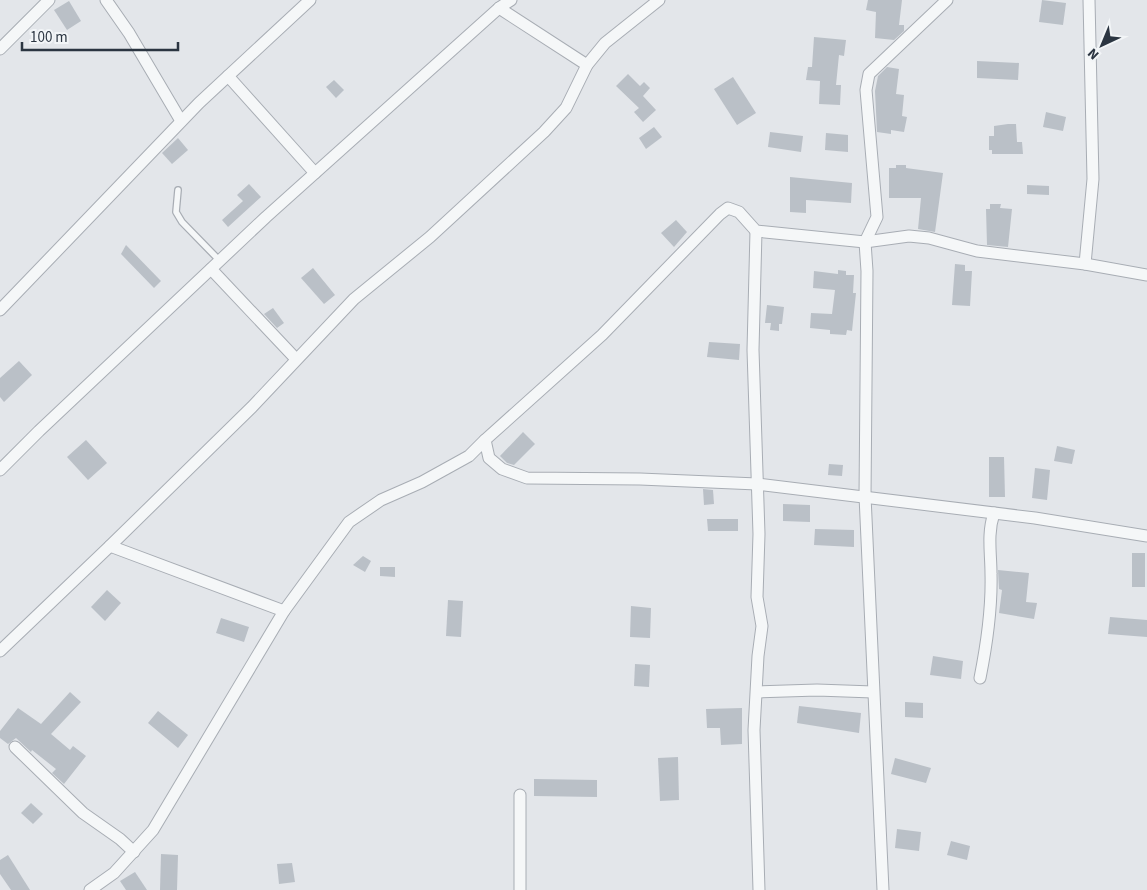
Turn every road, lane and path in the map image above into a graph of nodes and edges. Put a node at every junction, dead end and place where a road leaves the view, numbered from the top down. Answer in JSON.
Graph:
{"nodes":[{"id":1,"x":49,"y":0,"type":"edge"},
{"id":2,"x":106,"y":0,"type":"edge"},
{"id":3,"x":310,"y":0,"type":"edge"},
{"id":4,"x":511,"y":0,"type":"edge"},
{"id":5,"x":659,"y":0,"type":"edge"},
{"id":6,"x":948,"y":0,"type":"edge"},
{"id":7,"x":1089,"y":0,"type":"edge"},
{"id":8,"x":499,"y":8,"type":"junction"},
{"id":9,"x":0,"y":49,"type":"edge"},
{"id":10,"x":587,"y":65,"type":"junction"},
{"id":11,"x":228,"y":76,"type":"junction"},
{"id":12,"x":181,"y":121,"type":"junction"},
{"id":13,"x":315,"y":173,"type":"junction"},
{"id":14,"x":178,"y":190,"type":"dead end"},
{"id":15,"x":756,"y":231,"type":"junction"},
{"id":16,"x":865,"y":242,"type":"junction"},
{"id":17,"x":220,"y":261,"type":"junction"},
{"id":18,"x":1086,"y":264,"type":"junction"},
{"id":19,"x":211,"y":269,"type":"junction"},
{"id":20,"x":1147,"y":275,"type":"edge"},
{"id":21,"x":0,"y":310,"type":"edge"},
{"id":22,"x":296,"y":360,"type":"junction"},
{"id":23,"x":485,"y":440,"type":"junction"},
{"id":24,"x":0,"y":470,"type":"edge"},
{"id":25,"x":757,"y":484,"type":"junction"},
{"id":26,"x":865,"y":496,"type":"junction"},
{"id":27,"x":994,"y":514,"type":"junction"},
{"id":28,"x":1147,"y":536,"type":"edge"},
{"id":29,"x":110,"y":546,"type":"junction"},
{"id":30,"x":284,"y":611,"type":"junction"},
{"id":31,"x":0,"y":650,"type":"edge"},
{"id":32,"x":980,"y":678,"type":"dead end"},
{"id":33,"x":757,"y":692,"type":"junction"},
{"id":34,"x":873,"y":692,"type":"junction"},
{"id":35,"x":15,"y":747,"type":"dead end"},
{"id":36,"x":520,"y":795,"type":"dead end"},
{"id":37,"x":134,"y":852,"type":"junction"},
{"id":38,"x":90,"y":890,"type":"edge"},
{"id":39,"x":520,"y":890,"type":"edge"},
{"id":40,"x":759,"y":890,"type":"edge"},
{"id":41,"x":883,"y":890,"type":"edge"}],
"edges":[{"from":1,"to":9,"type":"street"},
{"from":2,"to":12,"type":"street"},
{"from":3,"to":11,"type":"street"},
{"from":4,"to":8,"type":"street"},
{"from":5,"to":10,"type":"street"},
{"from":6,"to":16,"type":"street"},
{"from":7,"to":18,"type":"street"},
{"from":8,"to":10,"type":"street"},
{"from":8,"to":13,"type":"street"},
{"from":10,"to":22,"type":"street"},
{"from":11,"to":12,"type":"street"},
{"from":11,"to":13,"type":"street"},
{"from":12,"to":21,"type":"street"},
{"from":13,"to":17,"type":"street"},
{"from":14,"to":17,"type":"lane"},
{"from":15,"to":16,"type":"street"},
{"from":15,"to":23,"type":"street"},
{"from":15,"to":25,"type":"street"},
{"from":16,"to":18,"type":"street"},
{"from":16,"to":26,"type":"street"},
{"from":17,"to":19,"type":"street"},
{"from":18,"to":20,"type":"street"},
{"from":19,"to":22,"type":"street"},
{"from":19,"to":24,"type":"street"},
{"from":22,"to":29,"type":"street"},
{"from":23,"to":25,"type":"street"},
{"from":23,"to":30,"type":"street"},
{"from":25,"to":26,"type":"street"},
{"from":25,"to":33,"type":"street"},
{"from":26,"to":27,"type":"street"},
{"from":26,"to":34,"type":"street"},
{"from":27,"to":28,"type":"street"},
{"from":27,"to":32,"type":"street"},
{"from":29,"to":30,"type":"street"},
{"from":29,"to":31,"type":"street"},
{"from":30,"to":37,"type":"street"},
{"from":33,"to":34,"type":"street"},
{"from":33,"to":40,"type":"street"},
{"from":34,"to":41,"type":"street"},
{"from":35,"to":37,"type":"street"},
{"from":36,"to":39,"type":"street"},
{"from":37,"to":38,"type":"street"}]}
